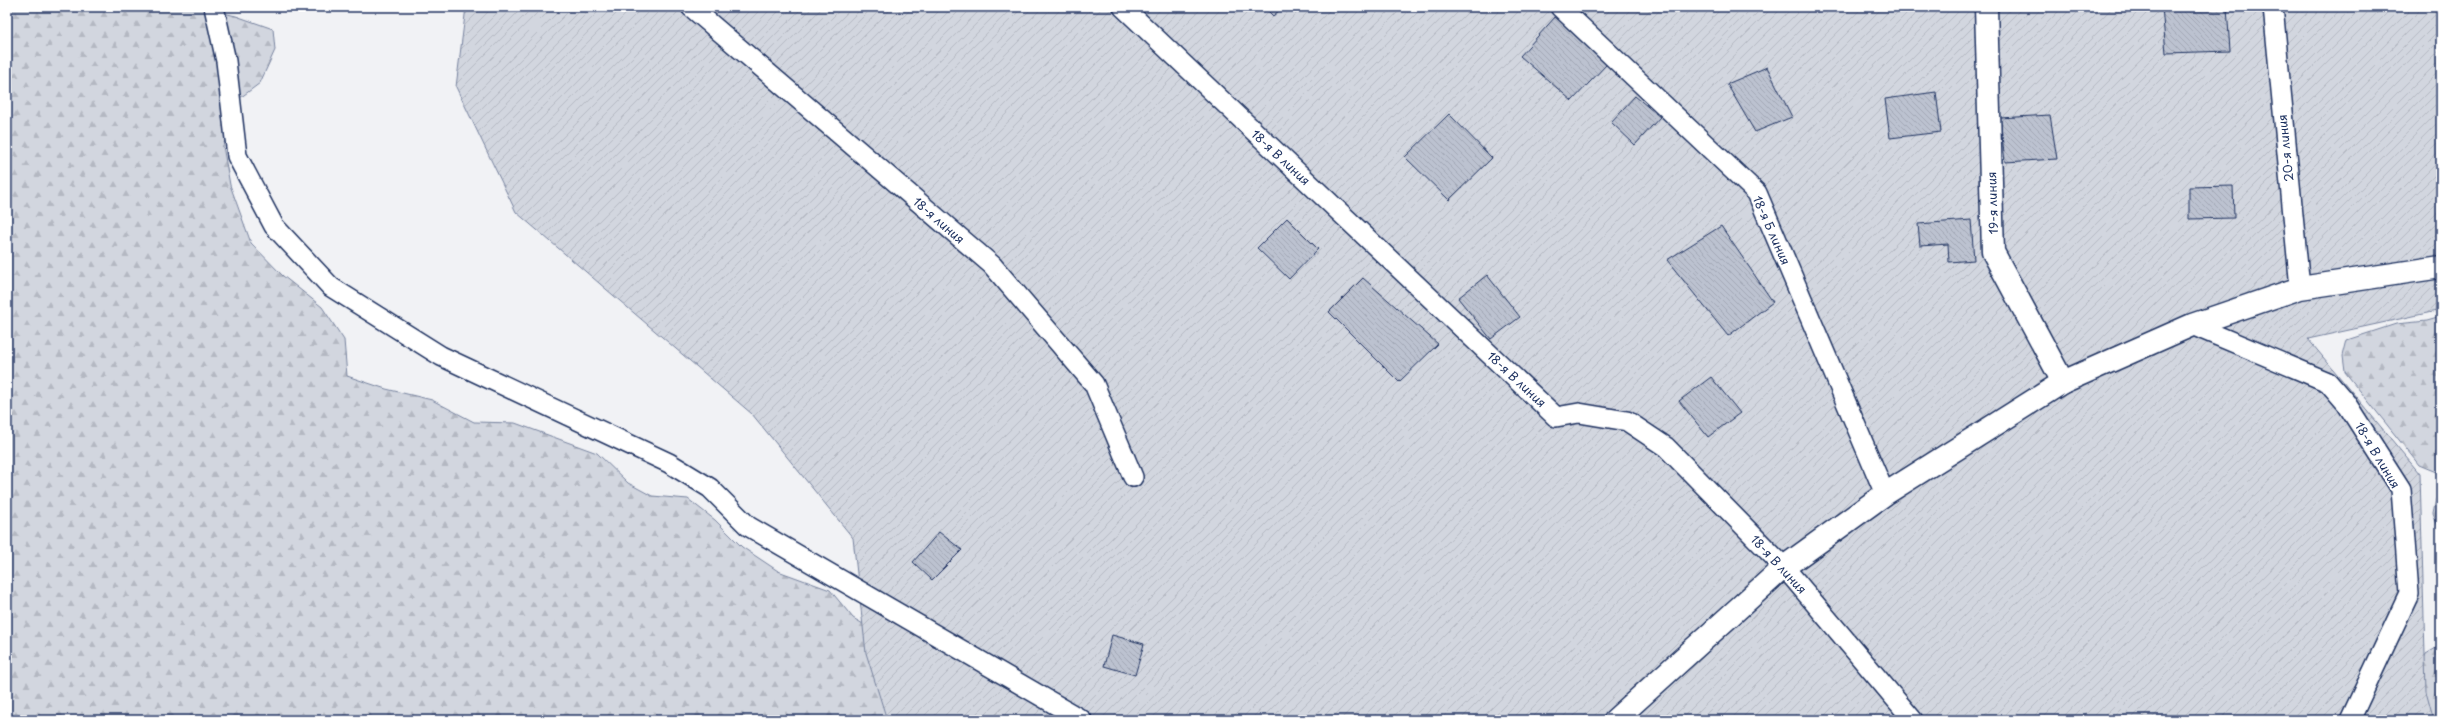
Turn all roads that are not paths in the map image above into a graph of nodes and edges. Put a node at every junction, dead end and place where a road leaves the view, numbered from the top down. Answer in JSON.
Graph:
{"nodes":[{"id":1,"x":214,"y":7,"type":"edge"},
{"id":2,"x":691,"y":7,"type":"edge"},
{"id":3,"x":1123,"y":7,"type":"edge"},
{"id":4,"x":1560,"y":7,"type":"edge"},
{"id":5,"x":1986,"y":7,"type":"edge"},
{"id":6,"x":2273,"y":7,"type":"edge"},
{"id":7,"x":2441,"y":267,"type":"edge"},
{"id":8,"x":2300,"y":288,"type":"junction"},
{"id":9,"x":2192,"y":325,"type":"junction"},
{"id":10,"x":2063,"y":382,"type":"junction"},
{"id":11,"x":1133,"y":477,"type":"dead end"},
{"id":12,"x":1885,"y":494,"type":"junction"},
{"id":13,"x":1784,"y":567,"type":"junction"},
{"id":14,"x":1082,"y":720,"type":"edge"},
{"id":15,"x":1615,"y":720,"type":"edge"},
{"id":16,"x":1913,"y":720,"type":"edge"},
{"id":17,"x":2350,"y":720,"type":"edge"}],
"edges":[{"from":1,"to":14,"type":"lane"},
{"from":2,"to":11,"type":"lane","name":"18-я линия"},
{"from":3,"to":13,"type":"lane","name":"18-я В линия"},
{"from":4,"to":12,"type":"lane","name":"18-я Б линия"},
{"from":5,"to":10,"type":"street","name":"19-я линия"},
{"from":6,"to":8,"type":"lane","name":"20-я линия"},
{"from":7,"to":8,"type":"street"},
{"from":8,"to":9,"type":"street"},
{"from":9,"to":10,"type":"street"},
{"from":9,"to":17,"type":"lane","name":"18-я В линия"},
{"from":10,"to":12,"type":"street"},
{"from":12,"to":13,"type":"street"},
{"from":13,"to":15,"type":"street"},
{"from":13,"to":16,"type":"lane","name":"18-я В линия"}]}
